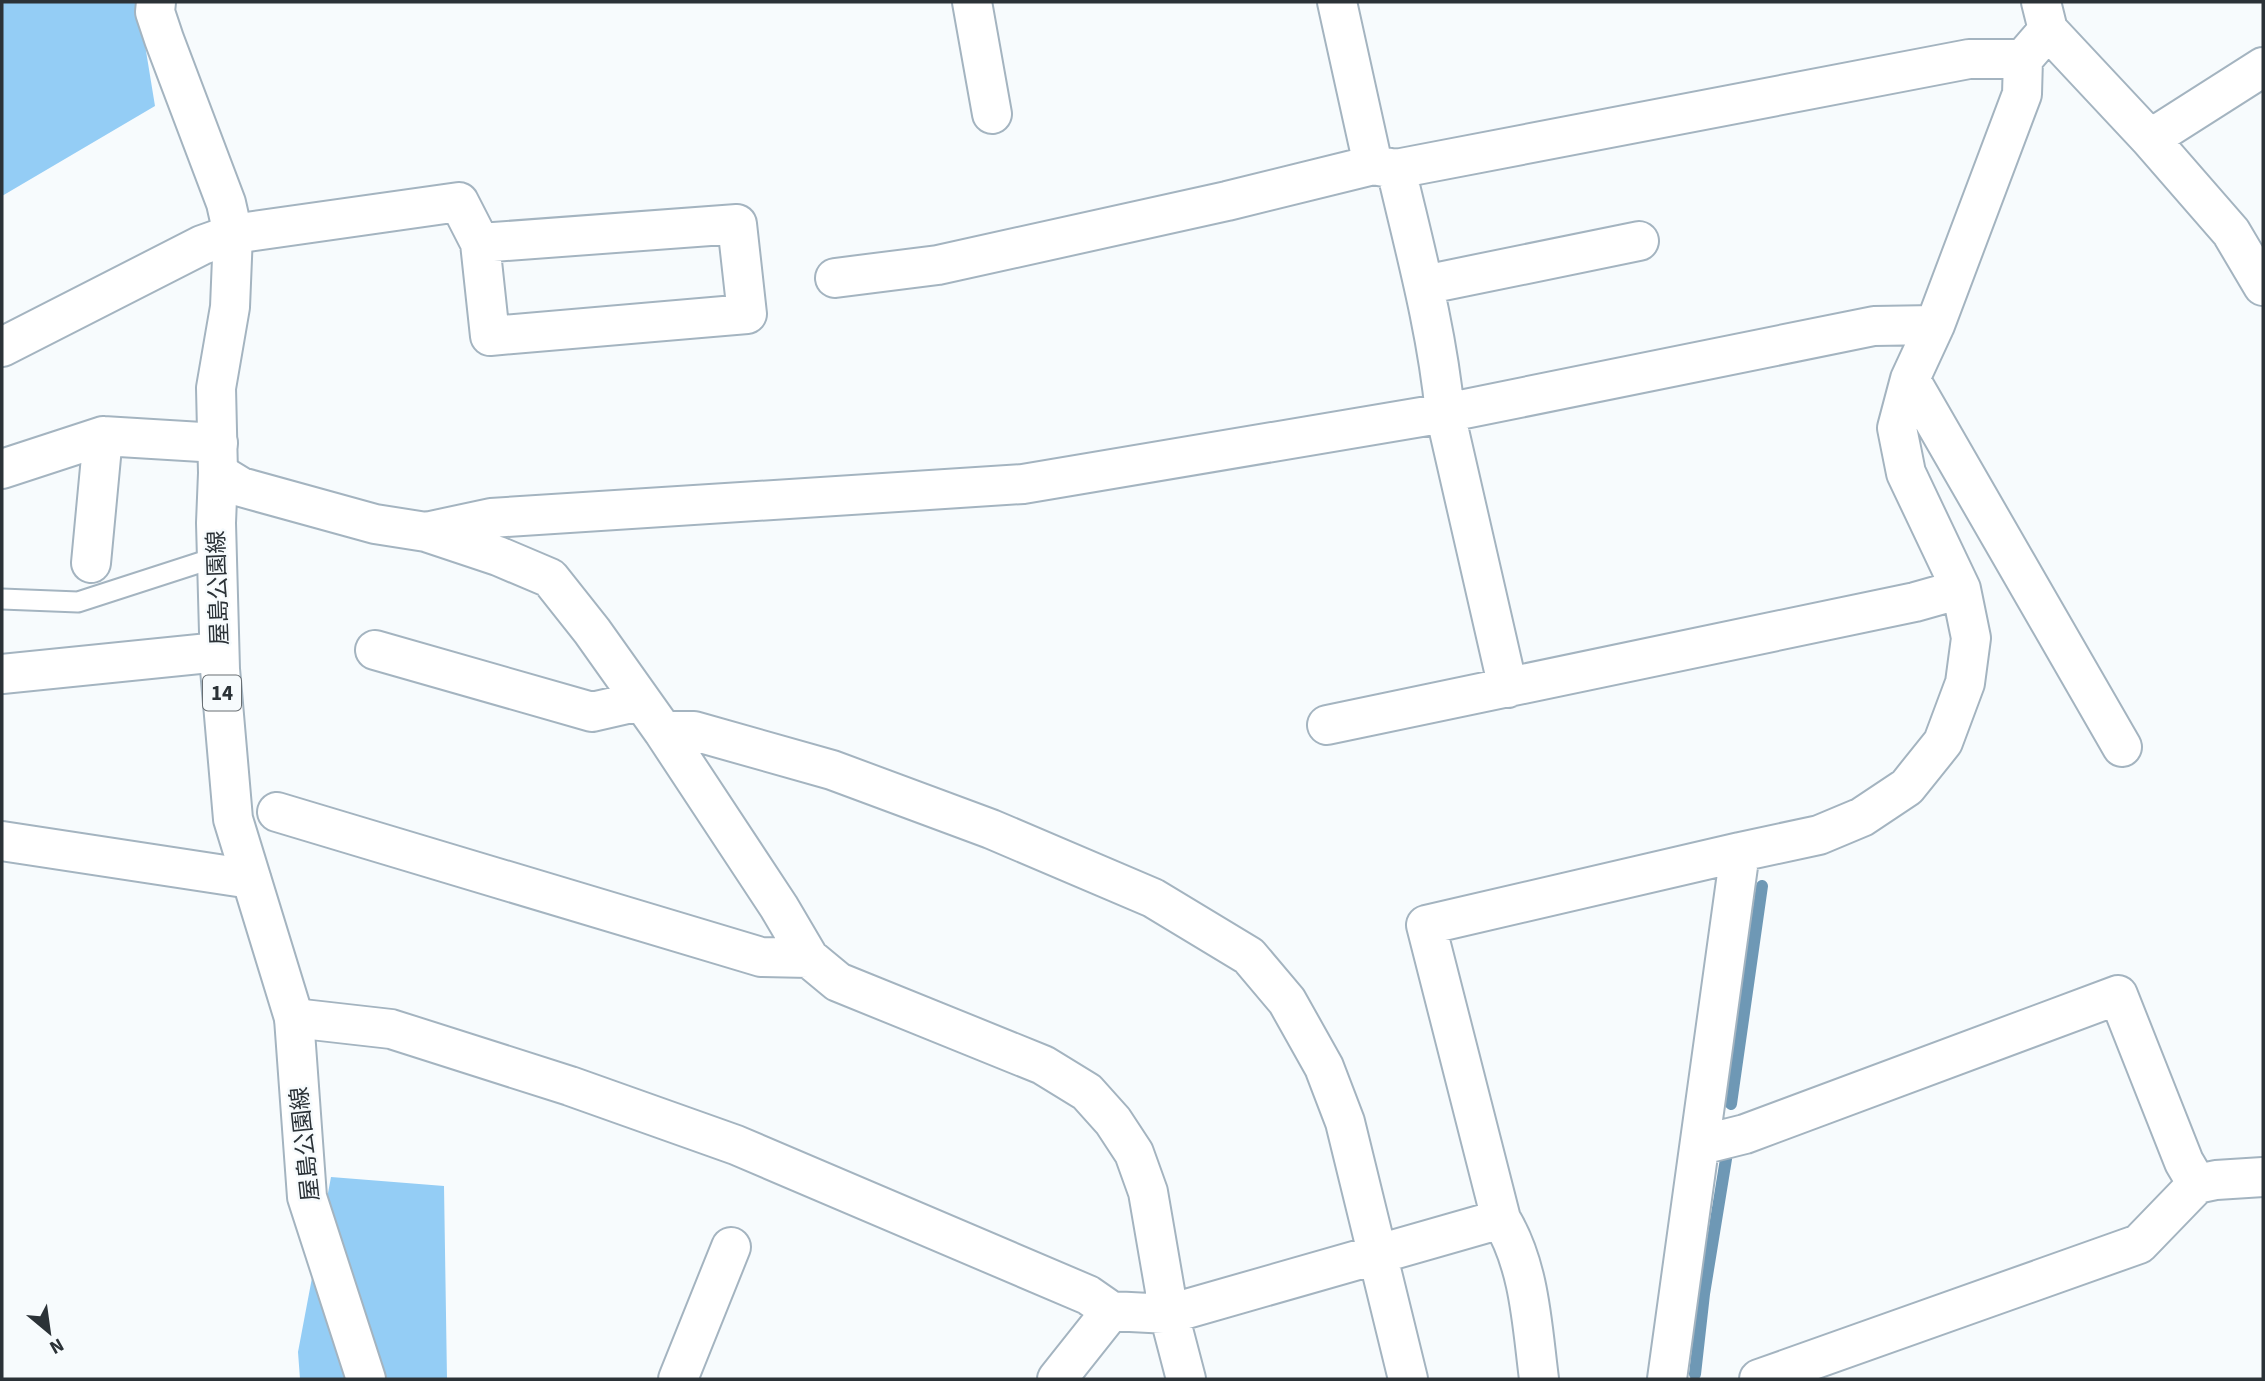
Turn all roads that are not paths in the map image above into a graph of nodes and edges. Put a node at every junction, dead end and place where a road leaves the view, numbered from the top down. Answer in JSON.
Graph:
{"nodes":[{"id":1,"x":156,"y":2,"type":"edge"},
{"id":2,"x":972,"y":2,"type":"edge"},
{"id":3,"x":1337,"y":2,"type":"edge"},
{"id":4,"x":2045,"y":16,"type":"edge"},
{"id":5,"x":2023,"y":58,"type":"junction"},
{"id":6,"x":2263,"y":67,"type":"edge"},
{"id":7,"x":992,"y":114,"type":"dead end"},
{"id":8,"x":2150,"y":139,"type":"junction"},
{"id":9,"x":1384,"y":167,"type":"junction"},
{"id":10,"x":233,"y":234,"type":"junction"},
{"id":11,"x":1639,"y":241,"type":"dead end"},
{"id":12,"x":480,"y":243,"type":"junction"},
{"id":13,"x":2258,"y":264,"type":"edge"},
{"id":14,"x":835,"y":278,"type":"dead end"},
{"id":15,"x":1424,"y":285,"type":"junction"},
{"id":16,"x":1935,"y":325,"type":"junction"},
{"id":17,"x":2,"y":346,"type":"edge"},
{"id":18,"x":1910,"y":379,"type":"junction"},
{"id":19,"x":1445,"y":413,"type":"junction"},
{"id":20,"x":103,"y":436,"type":"junction"},
{"id":21,"x":218,"y":458,"type":"junction"},
{"id":22,"x":2,"y":469,"type":"edge"},
{"id":23,"x":426,"y":533,"type":"junction"},
{"id":24,"x":217,"y":557,"type":"junction"},
{"id":25,"x":91,"y":563,"type":"dead end"},
{"id":26,"x":1961,"y":589,"type":"junction"},
{"id":27,"x":2,"y":599,"type":"edge"},
{"id":28,"x":375,"y":650,"type":"dead end"},
{"id":29,"x":219,"y":652,"type":"junction"},
{"id":30,"x":2,"y":674,"type":"edge"},
{"id":31,"x":1508,"y":688,"type":"junction"},
{"id":32,"x":640,"y":701,"type":"junction"},
{"id":33,"x":1327,"y":726,"type":"dead end"},
{"id":34,"x":663,"y":732,"type":"junction"},
{"id":35,"x":2122,"y":747,"type":"dead end"},
{"id":36,"x":277,"y":812,"type":"dead end"},
{"id":37,"x":2,"y":841,"type":"edge"},
{"id":38,"x":1740,"y":852,"type":"junction"},
{"id":39,"x":251,"y":879,"type":"junction"},
{"id":40,"x":809,"y":958,"type":"junction"},
{"id":41,"x":294,"y":1018,"type":"junction"},
{"id":42,"x":1701,"y":1145,"type":"junction"},
{"id":43,"x":2263,"y":1177,"type":"edge"},
{"id":44,"x":2197,"y":1184,"type":"junction"},
{"id":45,"x":1502,"y":1219,"type":"junction"},
{"id":46,"x":731,"y":1247,"type":"dead end"},
{"id":47,"x":1378,"y":1254,"type":"junction"},
{"id":48,"x":1111,"y":1311,"type":"junction"},
{"id":49,"x":1169,"y":1314,"type":"junction"},
{"id":50,"x":366,"y":1379,"type":"edge"},
{"id":51,"x":678,"y":1379,"type":"edge"},
{"id":52,"x":1058,"y":1379,"type":"edge"},
{"id":53,"x":1186,"y":1379,"type":"edge"},
{"id":54,"x":1408,"y":1379,"type":"edge"},
{"id":55,"x":1539,"y":1379,"type":"edge"},
{"id":56,"x":1667,"y":1379,"type":"edge"},
{"id":57,"x":1759,"y":1379,"type":"edge"}],
"edges":[{"from":1,"to":10,"type":"street","name":"屋島公園線","number":"14"},
{"from":2,"to":7,"type":"street"},
{"from":3,"to":9,"type":"street"},
{"from":4,"to":5,"type":"street"},
{"from":4,"to":8,"type":"street"},
{"from":5,"to":9,"type":"street"},
{"from":5,"to":16,"type":"street"},
{"from":6,"to":8,"type":"street"},
{"from":8,"to":13,"type":"street"},
{"from":9,"to":14,"type":"street"},
{"from":9,"to":15,"type":"street"},
{"from":10,"to":12,"type":"street"},
{"from":10,"to":17,"type":"street"},
{"from":10,"to":21,"type":"street","name":"屋島公園線","number":"14"},
{"from":11,"to":15,"type":"street"},
{"from":12,"to":12,"type":"street"},
{"from":15,"to":19,"type":"street"},
{"from":16,"to":18,"type":"street"},
{"from":16,"to":19,"type":"street"},
{"from":18,"to":26,"type":"street"},
{"from":18,"to":35,"type":"street"},
{"from":19,"to":23,"type":"street"},
{"from":19,"to":31,"type":"street"},
{"from":20,"to":21,"type":"street"},
{"from":20,"to":22,"type":"street"},
{"from":20,"to":25,"type":"street"},
{"from":21,"to":23,"type":"street"},
{"from":21,"to":24,"type":"street","name":"屋島公園線","number":"14"},
{"from":23,"to":32,"type":"street"},
{"from":24,"to":27,"type":"lane"},
{"from":24,"to":29,"type":"street","name":"屋島公園線","number":"14"},
{"from":26,"to":31,"type":"street"},
{"from":26,"to":38,"type":"street"},
{"from":28,"to":32,"type":"street"},
{"from":29,"to":30,"type":"street"},
{"from":29,"to":39,"type":"street","name":"屋島公園線","number":"14"},
{"from":31,"to":33,"type":"street"},
{"from":32,"to":34,"type":"street"},
{"from":34,"to":40,"type":"street"},
{"from":34,"to":47,"type":"street"},
{"from":36,"to":40,"type":"street"},
{"from":37,"to":39,"type":"street"},
{"from":38,"to":42,"type":"street"},
{"from":38,"to":45,"type":"street"},
{"from":39,"to":41,"type":"street","name":"屋島公園線","number":"14"},
{"from":40,"to":49,"type":"street"},
{"from":41,"to":48,"type":"street"},
{"from":41,"to":50,"type":"street","name":"屋島公園線","number":"14"},
{"from":42,"to":44,"type":"street"},
{"from":42,"to":56,"type":"street"},
{"from":43,"to":44,"type":"street"},
{"from":44,"to":57,"type":"street"},
{"from":45,"to":47,"type":"street"},
{"from":45,"to":55,"type":"street"},
{"from":46,"to":51,"type":"street"},
{"from":47,"to":49,"type":"street"},
{"from":47,"to":54,"type":"street"},
{"from":48,"to":49,"type":"street"},
{"from":48,"to":52,"type":"street"},
{"from":49,"to":53,"type":"street"}]}
